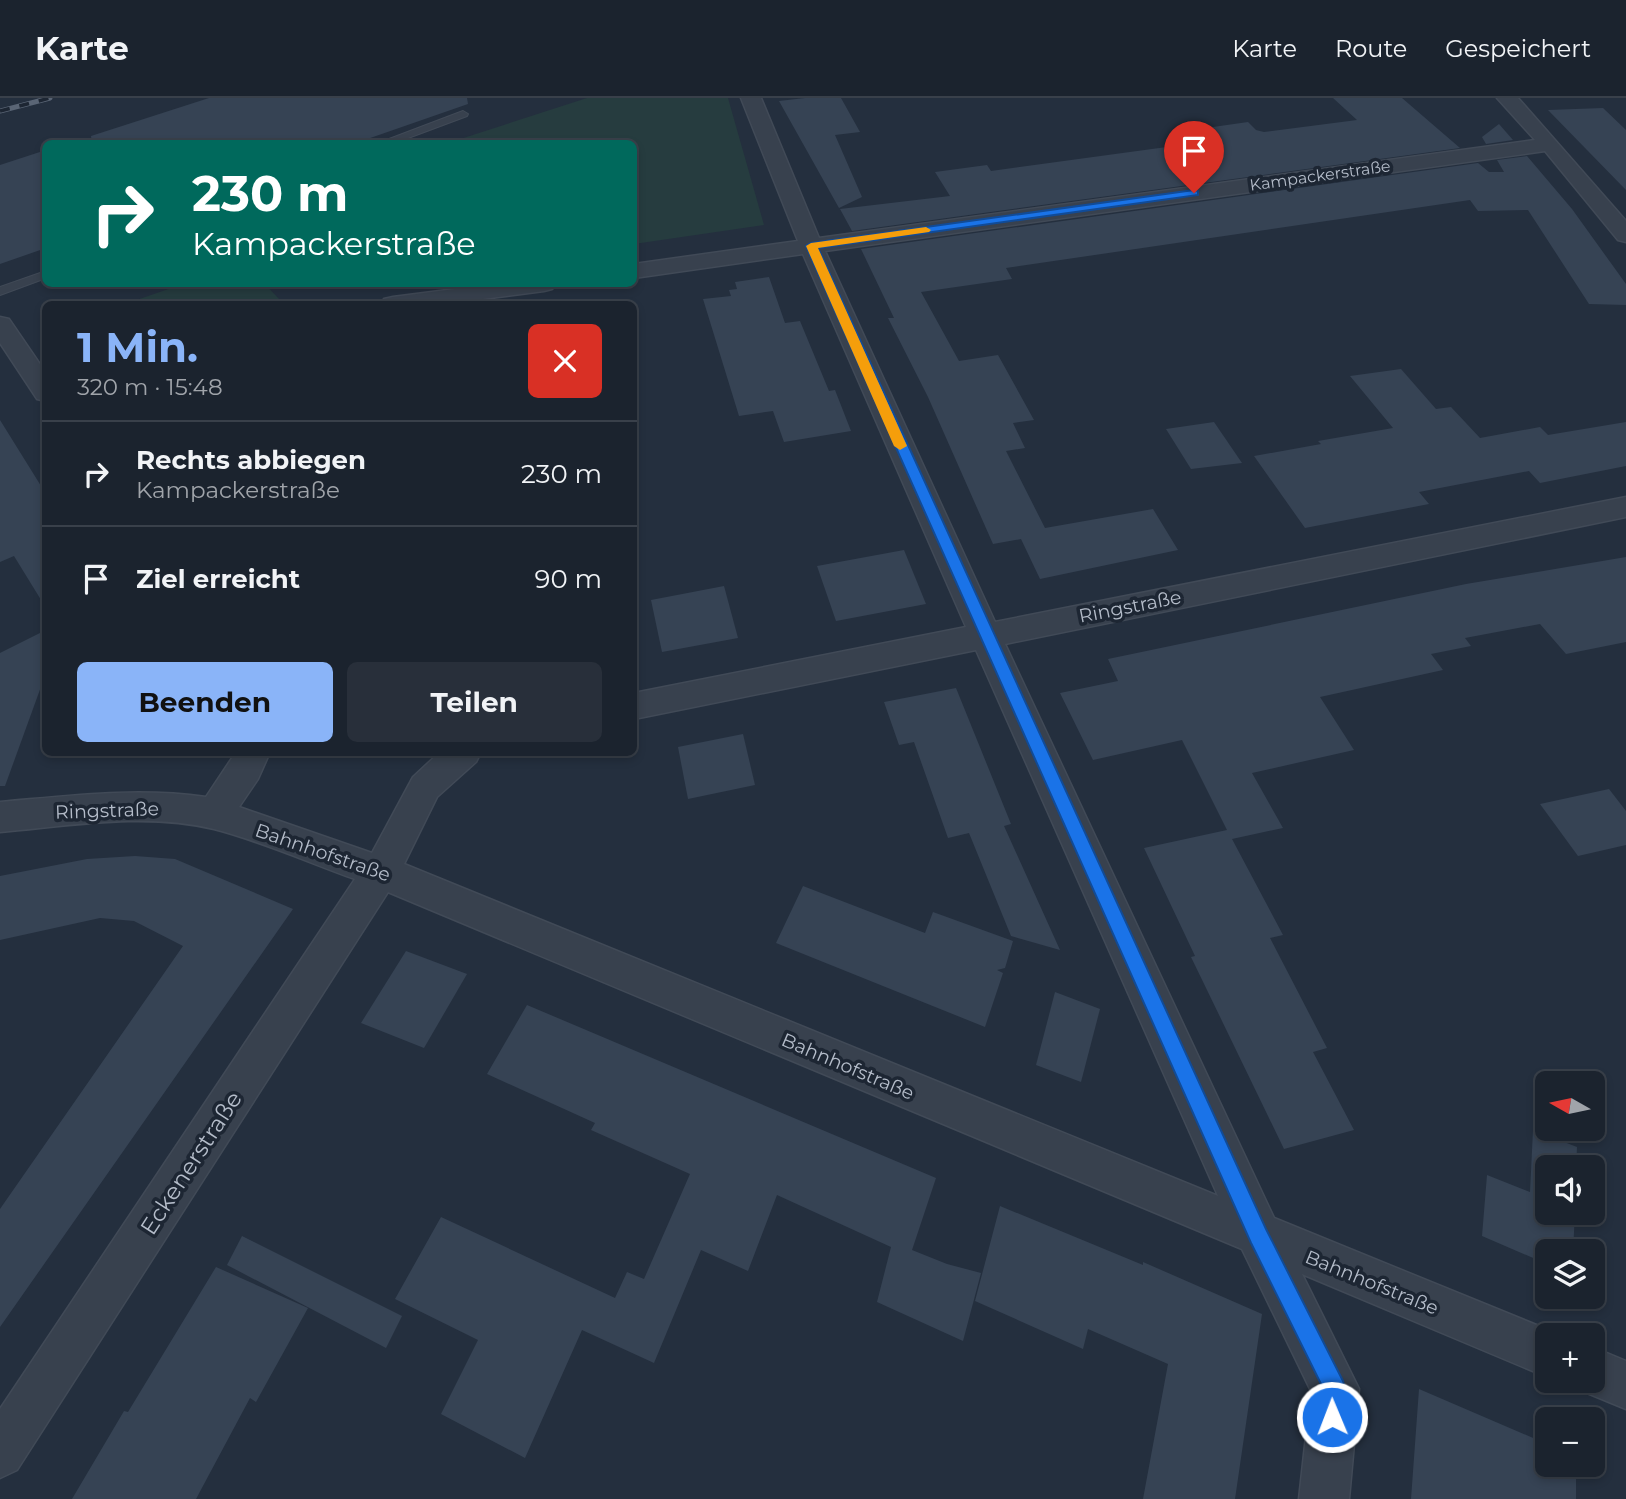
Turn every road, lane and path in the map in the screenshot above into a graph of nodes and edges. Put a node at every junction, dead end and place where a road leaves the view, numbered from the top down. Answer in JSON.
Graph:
{"nodes":[{"id":1,"x":751,"y":98,"type":"edge"},
{"id":2,"x":1507,"y":98,"type":"edge"},
{"id":3,"x":464,"y":114,"type":"dead end"},
{"id":4,"x":392,"y":140,"type":"edge"},
{"id":5,"x":1550,"y":144,"type":"junction"},
{"id":6,"x":1626,"y":235,"type":"edge"},
{"id":7,"x":811,"y":246,"type":"junction"},
{"id":8,"x":637,"y":271,"type":"edge"},
{"id":9,"x":42,"y":275,"type":"edge"},
{"id":10,"x":521,"y":287,"type":"edge"},
{"id":11,"x":0,"y":291,"type":"edge"},
{"id":12,"x":416,"y":301,"type":"edge"},
{"id":13,"x":0,"y":324,"type":"edge"},
{"id":14,"x":42,"y":354,"type":"edge"},
{"id":15,"x":20,"y":357,"type":"junction"},
{"id":16,"x":42,"y":387,"type":"edge"},
{"id":17,"x":1626,"y":507,"type":"edge"},
{"id":18,"x":985,"y":635,"type":"junction"},
{"id":19,"x":637,"y":705,"type":"edge"},
{"id":20,"x":251,"y":756,"type":"edge"},
{"id":21,"x":460,"y":756,"type":"edge"},
{"id":22,"x":214,"y":814,"type":"junction"},
{"id":23,"x":0,"y":817,"type":"edge"},
{"id":24,"x":382,"y":872,"type":"junction"},
{"id":25,"x":1259,"y":1236,"type":"junction"},
{"id":26,"x":1535,"y":1348,"type":"edge"},
{"id":27,"x":1605,"y":1376,"type":"edge"},
{"id":28,"x":1626,"y":1385,"type":"edge"},
{"id":29,"x":0,"y":1453,"type":"edge"},
{"id":30,"x":1324,"y":1499,"type":"edge"}],
"edges":[{"from":1,"to":7,"type":"street"},
{"from":2,"to":5,"type":"street"},
{"from":3,"to":4,"type":"lane"},
{"from":5,"to":6,"type":"street"},
{"from":5,"to":7,"type":"street","name":"Kampackerstraße"},
{"from":7,"to":8,"type":"street","name":"Kampackerstraße"},
{"from":7,"to":18,"type":"street"},
{"from":9,"to":11,"type":"lane"},
{"from":10,"to":12,"type":"street"},
{"from":13,"to":15,"type":"street"},
{"from":14,"to":15,"type":"street"},
{"from":15,"to":16,"type":"street"},
{"from":17,"to":18,"type":"street","name":"Ringstraße"},
{"from":18,"to":19,"type":"street","name":"Ringstraße"},
{"from":18,"to":25,"type":"street"},
{"from":20,"to":22,"type":"street"},
{"from":21,"to":24,"type":"street"},
{"from":22,"to":23,"type":"street","name":"Ringstraße"},
{"from":22,"to":24,"type":"street","name":"Bahnhofstraße"},
{"from":24,"to":25,"type":"street","name":"Bahnhofstraße"},
{"from":24,"to":29,"type":"street","name":"Eckenerstraße"},
{"from":25,"to":26,"type":"street","name":"Bahnhofstraße"},
{"from":25,"to":30,"type":"street"},
{"from":27,"to":28,"type":"street"}]}
